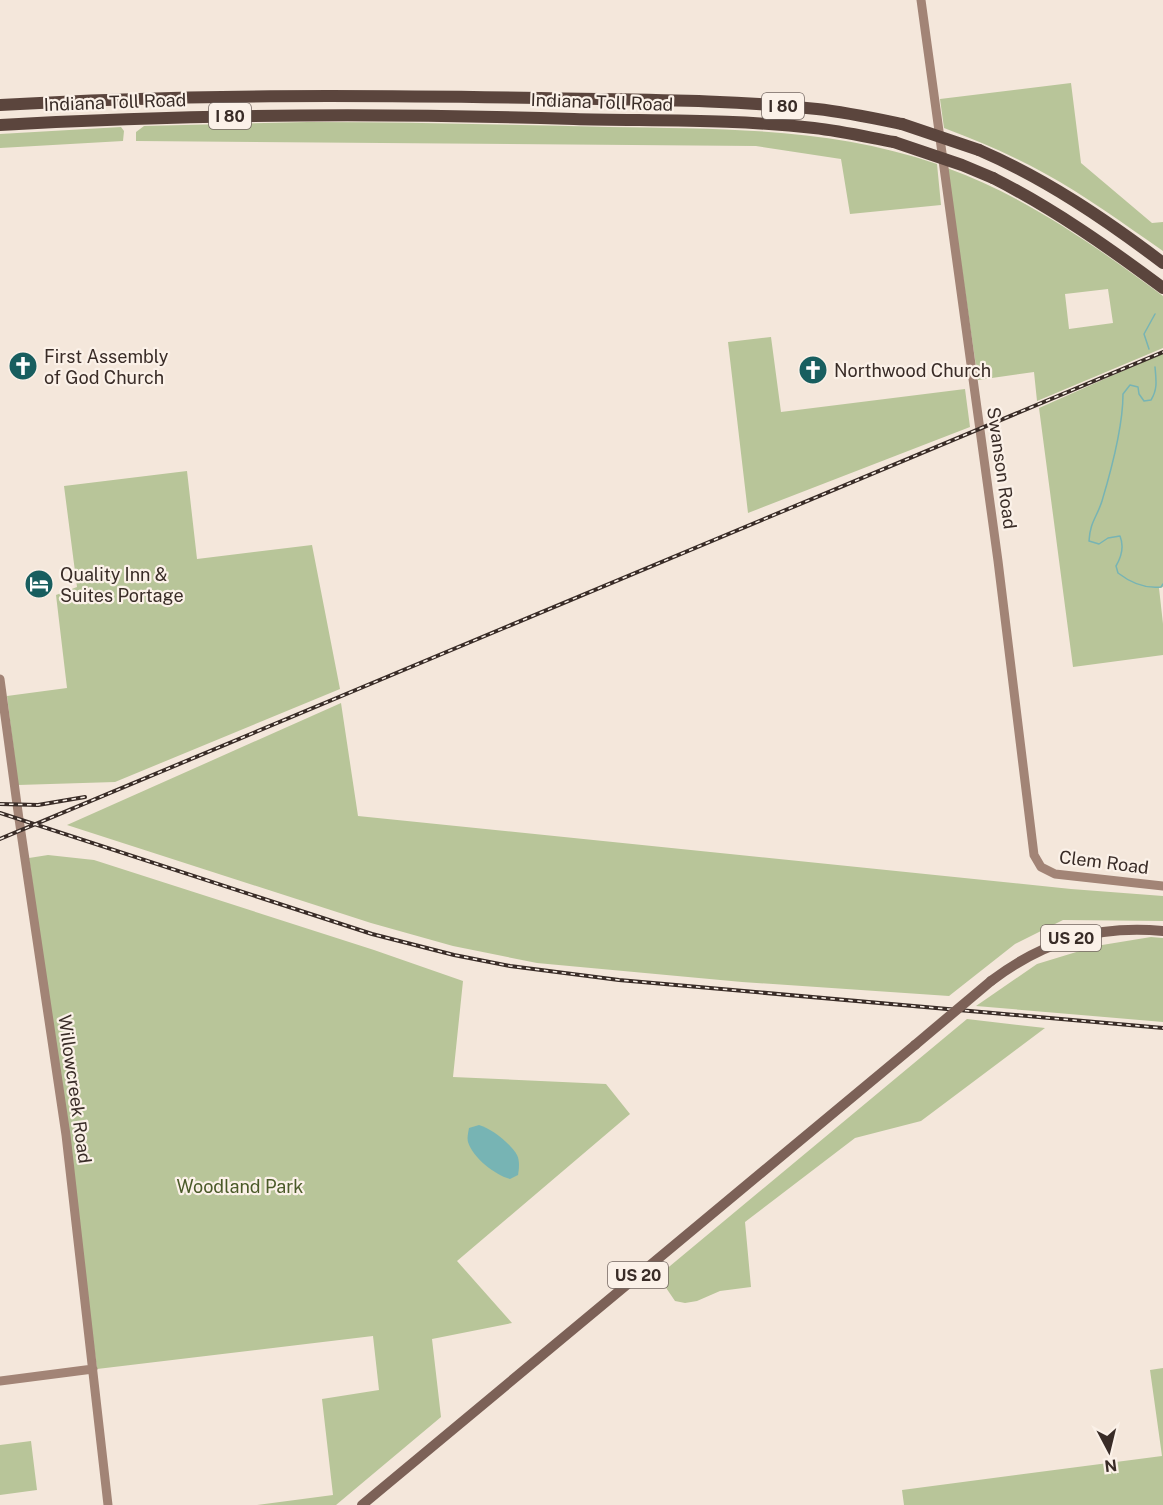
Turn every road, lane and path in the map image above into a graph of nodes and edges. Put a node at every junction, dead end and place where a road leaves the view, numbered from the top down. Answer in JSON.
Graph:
{"nodes":[{"id":1,"x":921,"y":0,"type":"edge"},
{"id":2,"x":0,"y":105,"type":"edge"},
{"id":3,"x":0,"y":125,"type":"edge"},
{"id":4,"x":1163,"y":263,"type":"edge"},
{"id":5,"x":1163,"y":288,"type":"edge"},
{"id":6,"x":0,"y":679,"type":"edge"},
{"id":7,"x":2,"y":705,"type":"edge"},
{"id":8,"x":1041,"y":867,"type":"joint"},
{"id":9,"x":1163,"y":886,"type":"edge"},
{"id":10,"x":1163,"y":930,"type":"edge"},
{"id":11,"x":93,"y":1369,"type":"junction"},
{"id":12,"x":0,"y":1381,"type":"edge"},
{"id":13,"x":108,"y":1505,"type":"edge"},
{"id":14,"x":362,"y":1505,"type":"edge"}],
"edges":[{"from":1,"to":8,"type":"street","name":"Swanson Road"},
{"from":2,"to":4,"type":"highway","name":"Indiana Toll Road","number":"I 80","bridge":true},
{"from":3,"to":5,"type":"highway","name":"Indiana Toll Road","number":"I 80","bridge":true},
{"from":6,"to":7,"type":"street","name":"Willowcreek Road"},
{"from":7,"to":11,"type":"street","name":"Willowcreek Road"},
{"from":8,"to":9,"type":"street","name":"Clem Road"},
{"from":10,"to":14,"type":"main road","number":"US 20","bridge":true},
{"from":11,"to":12,"type":"street"},
{"from":11,"to":13,"type":"street","name":"Willowcreek Road"}]}
